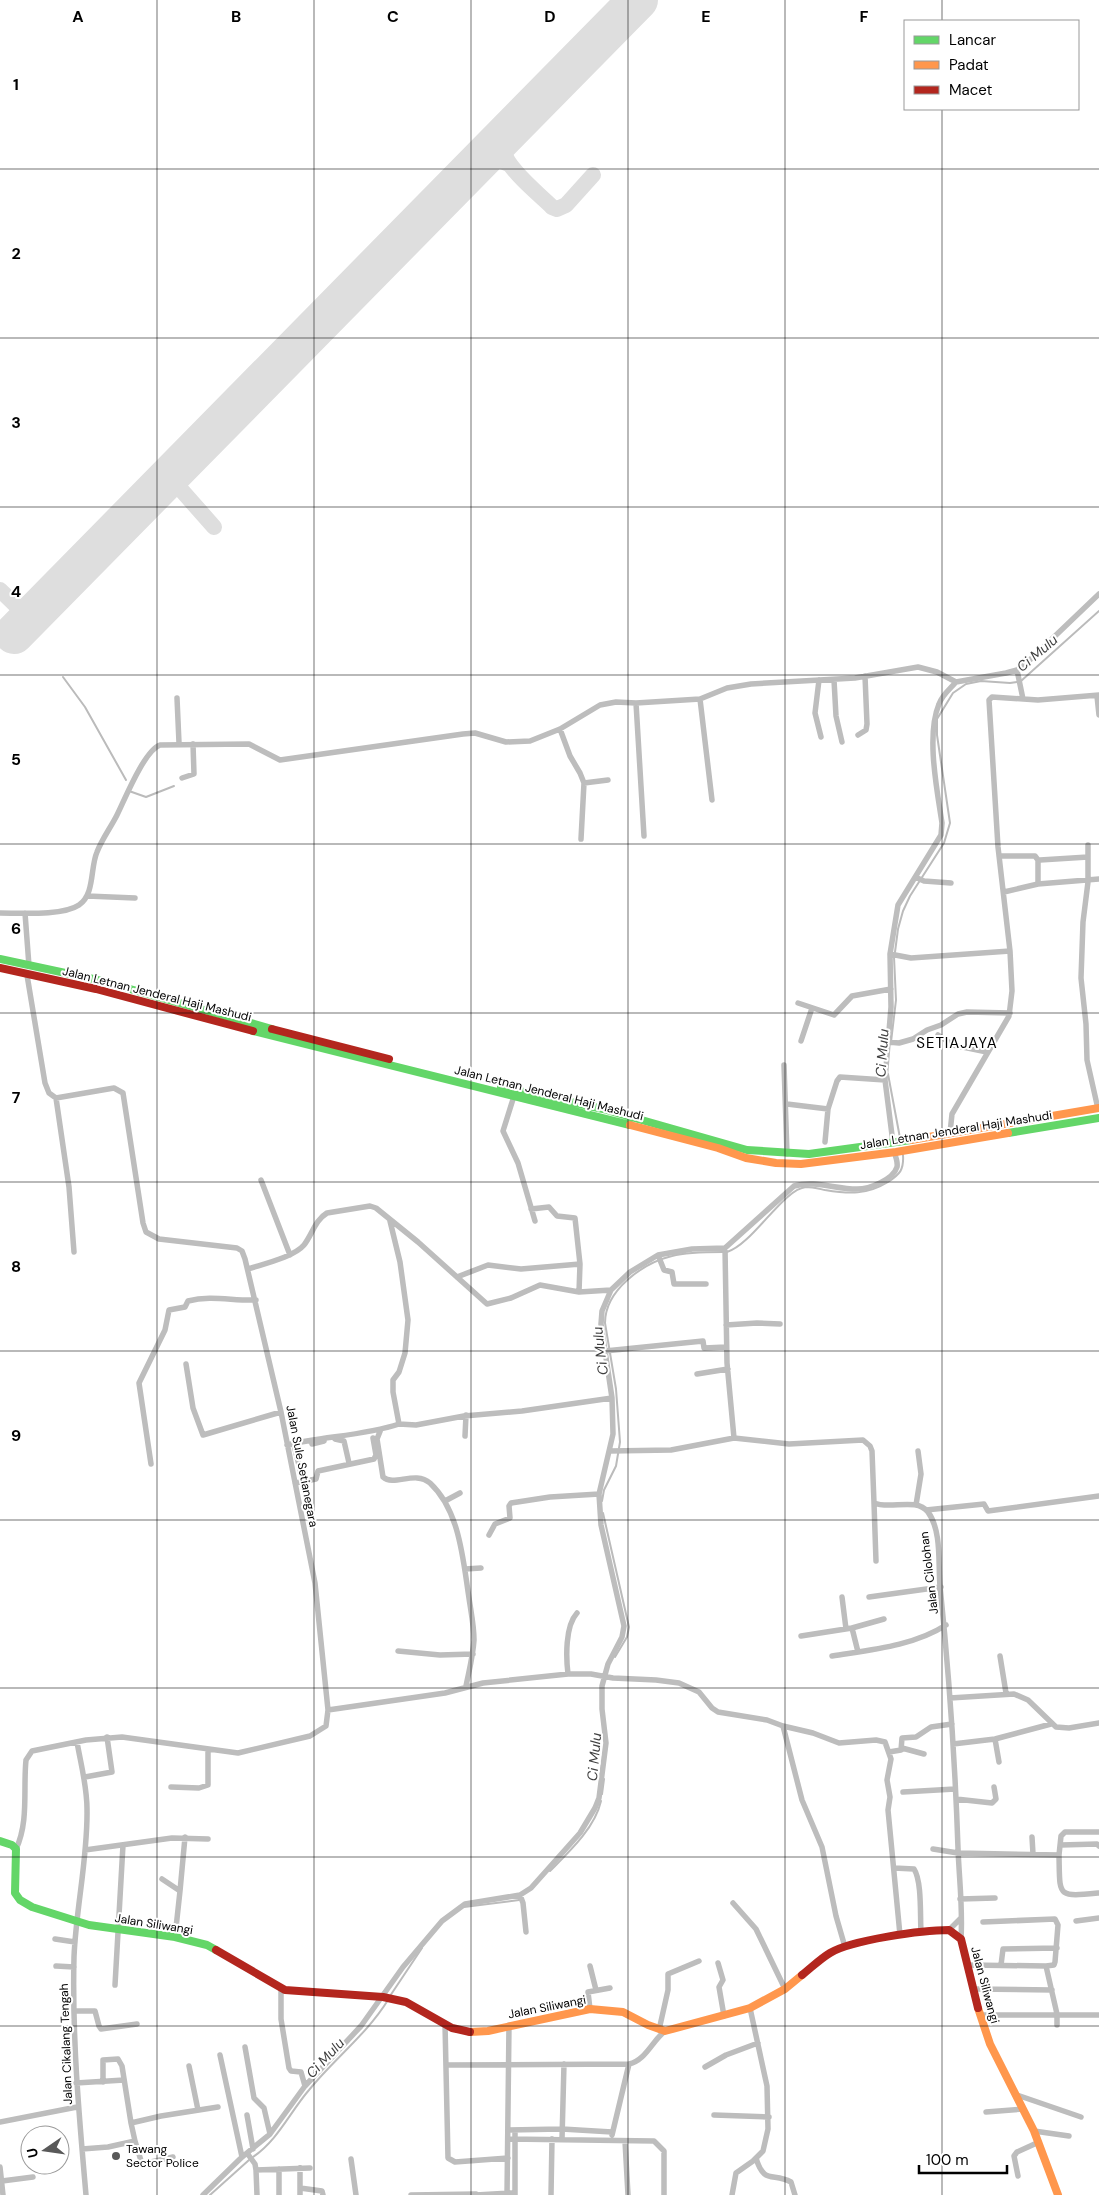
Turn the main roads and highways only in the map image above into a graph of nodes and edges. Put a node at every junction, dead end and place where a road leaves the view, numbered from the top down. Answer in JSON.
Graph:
{"nodes":[{"id":1,"x":0,"y":959,"type":"edge"},
{"id":2,"x":0,"y":968,"type":"edge"},
{"id":3,"x":98,"y":980,"type":"junction"},
{"id":4,"x":96,"y":989,"type":"junction"},
{"id":5,"x":531,"y":1098,"type":"junction"},
{"id":6,"x":1099,"y":1109,"type":"edge"},
{"id":7,"x":1099,"y":1118,"type":"edge"},
{"id":8,"x":858,"y":1148,"type":"junction"},
{"id":9,"x":858,"y":1157,"type":"junction"},
{"id":10,"x":0,"y":1841,"type":"edge"},
{"id":11,"x":1058,"y":2195,"type":"edge"}],
"edges":[{"from":1,"to":3,"type":"main road","name":"Jalan Letnan Jenderal Haji Mashudi"},
{"from":2,"to":4,"type":"main road","name":"Jalan Letnan Jenderal Haji Mashudi"},
{"from":3,"to":4,"type":"main road"},
{"from":3,"to":5,"type":"main road","name":"Jalan Letnan Jenderal Haji Mashudi"},
{"from":4,"to":5,"type":"main road","name":"Jalan Letnan Jenderal Haji Mashudi"},
{"from":5,"to":8,"type":"main road","name":"Jalan Letnan Jenderal Haji Mashudi"},
{"from":5,"to":9,"type":"main road","name":"Jalan Letnan Jenderal Haji Mashudi"},
{"from":6,"to":8,"type":"main road","name":"Jalan Letnan Jenderal Haji Mashudi"},
{"from":7,"to":9,"type":"main road","name":"Jalan Letnan Jenderal Haji Mashudi"},
{"from":8,"to":9,"type":"main road"},
{"from":10,"to":11,"type":"main road","name":"Jalan Siliwangi"}]}
